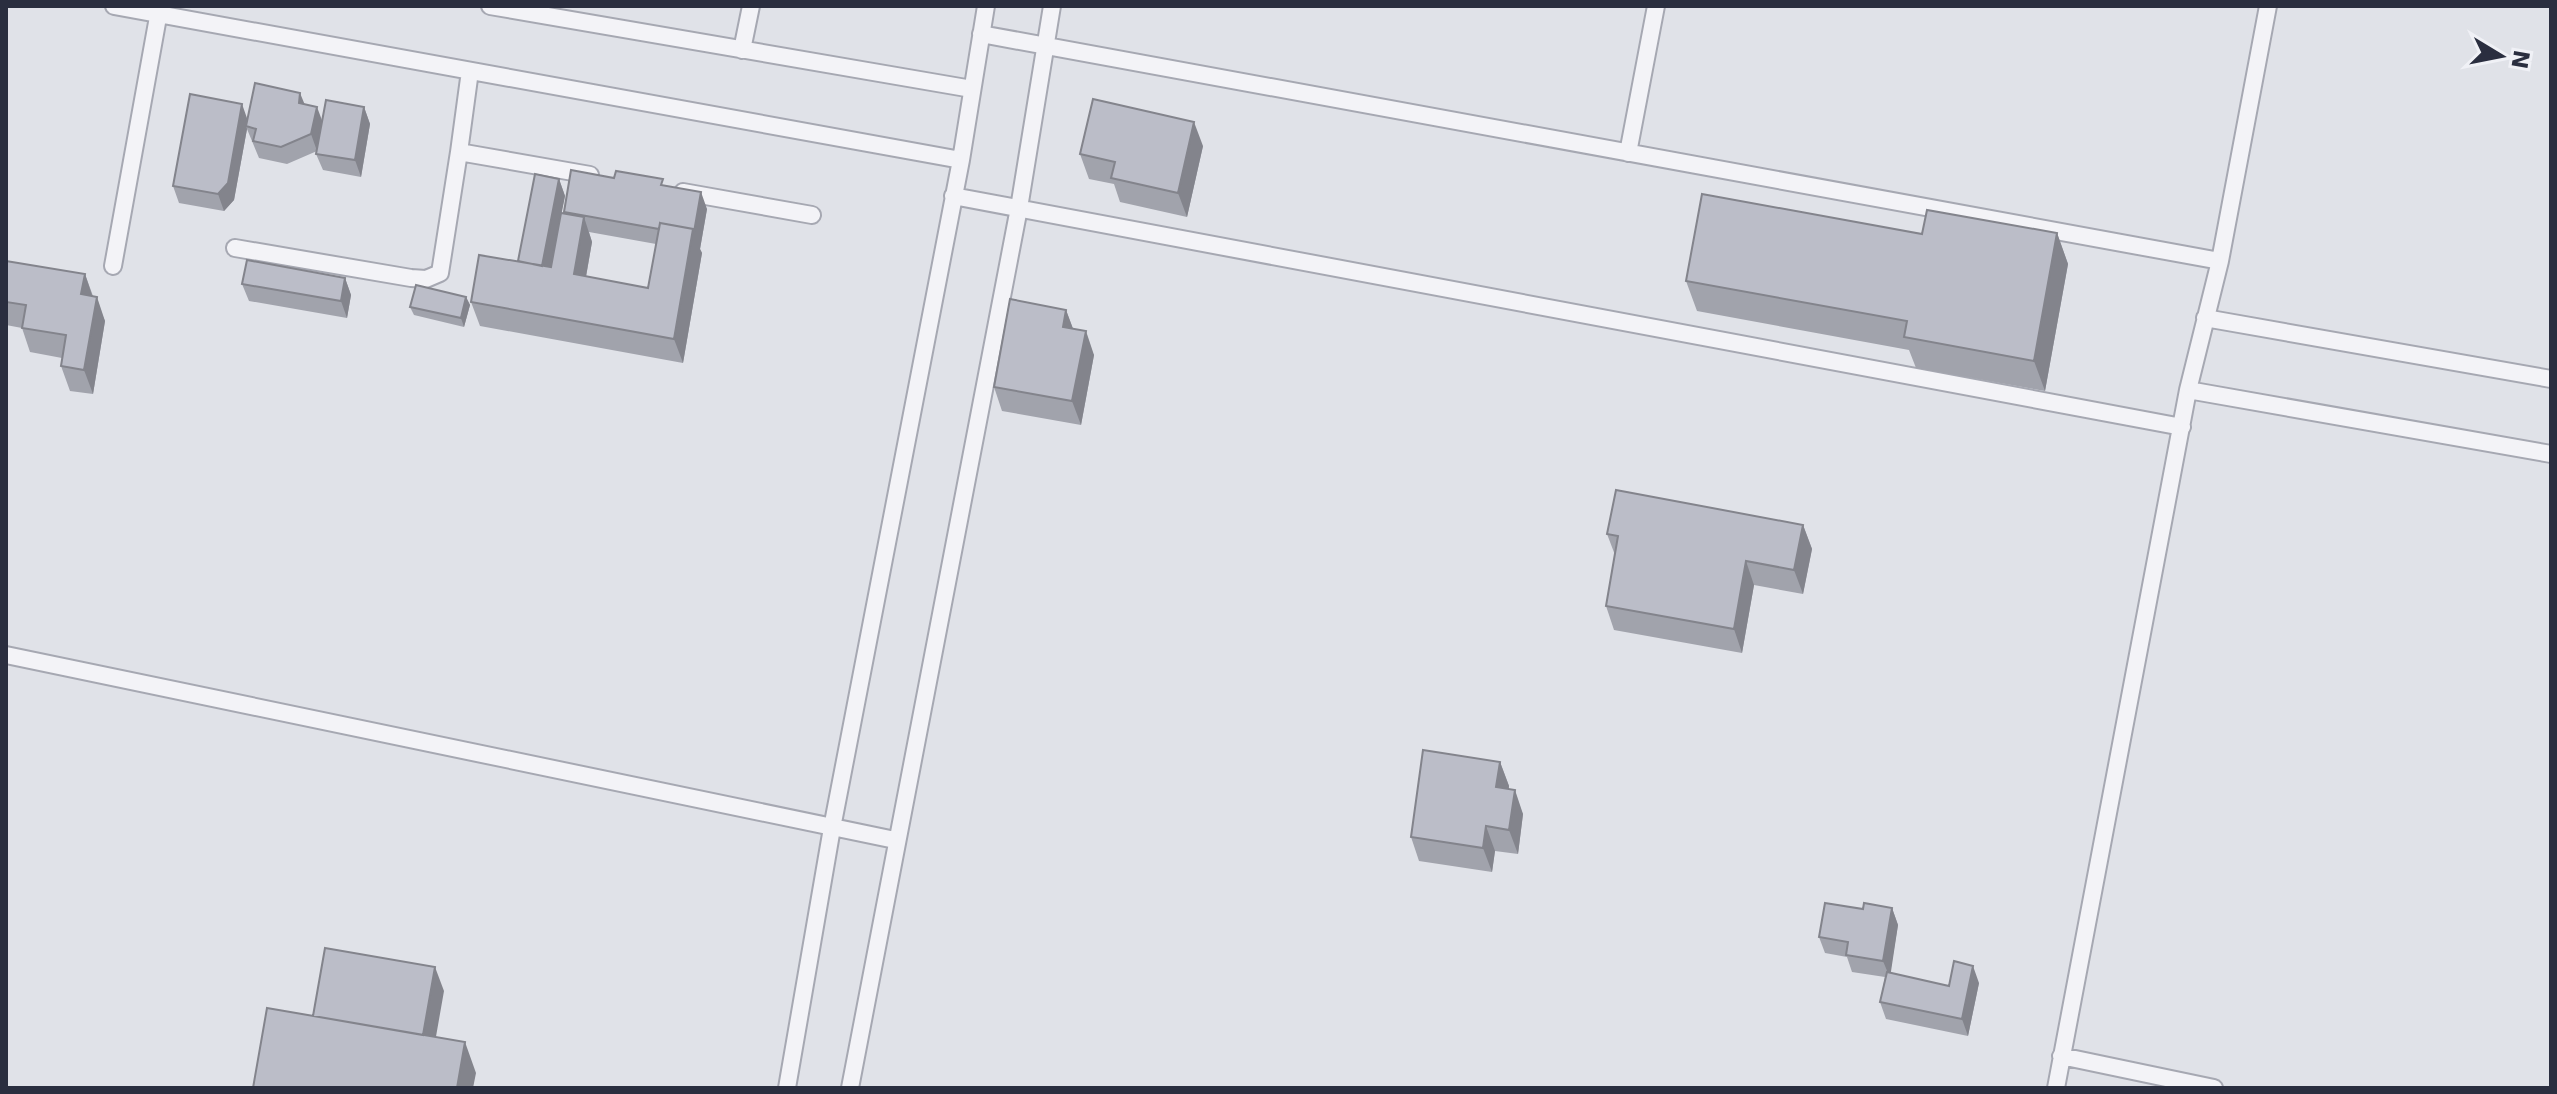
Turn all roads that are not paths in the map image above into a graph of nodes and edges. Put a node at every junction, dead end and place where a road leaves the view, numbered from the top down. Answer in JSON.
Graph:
{"nodes":[{"id":1,"x":114,"y":6,"type":"edge"},
{"id":2,"x":490,"y":6,"type":"edge"},
{"id":3,"x":751,"y":6,"type":"edge"},
{"id":4,"x":986,"y":6,"type":"edge"},
{"id":5,"x":1052,"y":6,"type":"edge"},
{"id":6,"x":1656,"y":6,"type":"edge"},
{"id":7,"x":2268,"y":6,"type":"edge"},
{"id":8,"x":160,"y":10,"type":"edge"},
{"id":9,"x":981,"y":34,"type":"junction"},
{"id":10,"x":1044,"y":46,"type":"junction"},
{"id":11,"x":742,"y":50,"type":"junction"},
{"id":12,"x":470,"y":71,"type":"junction"},
{"id":13,"x":972,"y":89,"type":"junction"},
{"id":14,"x":459,"y":152,"type":"junction"},
{"id":15,"x":1628,"y":153,"type":"junction"},
{"id":16,"x":961,"y":160,"type":"junction"},
{"id":17,"x":612,"y":179,"type":"edge"},
{"id":18,"x":658,"y":188,"type":"edge"},
{"id":19,"x":953,"y":196,"type":"junction"},
{"id":20,"x":1019,"y":208,"type":"junction"},
{"id":21,"x":812,"y":215,"type":"dead end"},
{"id":22,"x":235,"y":248,"type":"dead end"},
{"id":23,"x":2220,"y":261,"type":"junction"},
{"id":24,"x":113,"y":266,"type":"dead end"},
{"id":25,"x":2205,"y":318,"type":"junction"},
{"id":26,"x":2551,"y":379,"type":"edge"},
{"id":27,"x":2188,"y":390,"type":"junction"},
{"id":28,"x":2182,"y":427,"type":"junction"},
{"id":29,"x":2551,"y":454,"type":"edge"},
{"id":30,"x":6,"y":655,"type":"edge"},
{"id":31,"x":832,"y":828,"type":"junction"},
{"id":32,"x":895,"y":840,"type":"junction"},
{"id":33,"x":2061,"y":1056,"type":"junction"},
{"id":34,"x":787,"y":1088,"type":"edge"},
{"id":35,"x":850,"y":1088,"type":"edge"},
{"id":36,"x":2056,"y":1088,"type":"edge"},
{"id":37,"x":2214,"y":1088,"type":"edge"}],
"edges":[{"from":1,"to":8,"type":"lane"},
{"from":2,"to":11,"type":"lane"},
{"from":3,"to":11,"type":"lane"},
{"from":4,"to":9,"type":"lane"},
{"from":5,"to":10,"type":"lane"},
{"from":6,"to":15,"type":"lane"},
{"from":7,"to":23,"type":"lane"},
{"from":8,"to":12,"type":"lane"},
{"from":8,"to":24,"type":"lane"},
{"from":9,"to":10,"type":"lane"},
{"from":9,"to":13,"type":"lane"},
{"from":10,"to":15,"type":"lane"},
{"from":10,"to":20,"type":"lane"},
{"from":11,"to":13,"type":"lane"},
{"from":12,"to":14,"type":"lane"},
{"from":12,"to":16,"type":"lane"},
{"from":13,"to":16,"type":"lane"},
{"from":14,"to":17,"type":"lane"},
{"from":14,"to":22,"type":"lane"},
{"from":15,"to":23,"type":"lane"},
{"from":16,"to":19,"type":"lane"},
{"from":18,"to":21,"type":"lane"},
{"from":19,"to":20,"type":"lane"},
{"from":19,"to":31,"type":"lane"},
{"from":20,"to":28,"type":"lane"},
{"from":20,"to":32,"type":"lane"},
{"from":23,"to":25,"type":"lane"},
{"from":25,"to":26,"type":"lane"},
{"from":25,"to":27,"type":"lane"},
{"from":27,"to":28,"type":"lane"},
{"from":27,"to":29,"type":"lane"},
{"from":28,"to":33,"type":"lane"},
{"from":30,"to":31,"type":"lane"},
{"from":31,"to":32,"type":"lane"},
{"from":31,"to":34,"type":"lane"},
{"from":32,"to":35,"type":"lane"},
{"from":33,"to":36,"type":"lane"},
{"from":33,"to":37,"type":"lane"}]}
